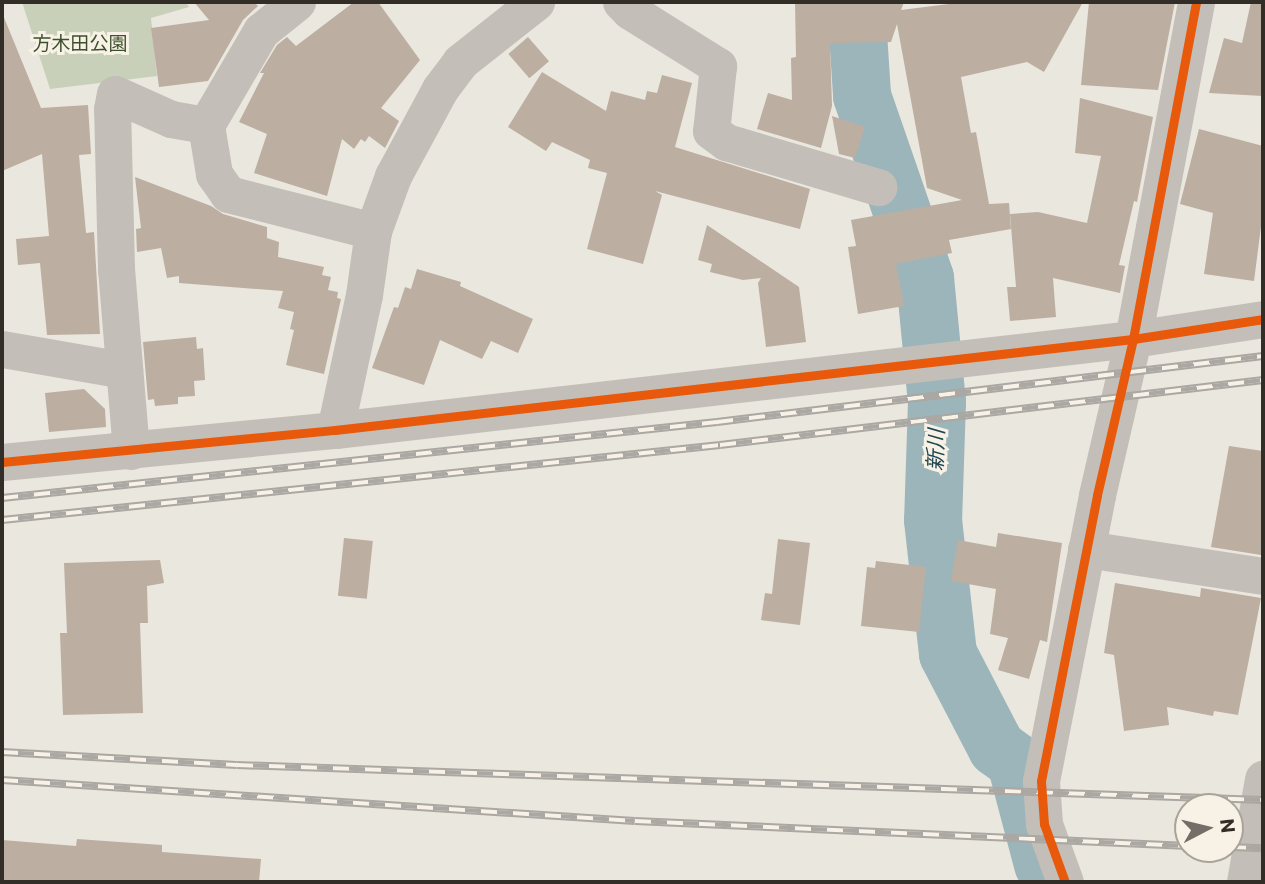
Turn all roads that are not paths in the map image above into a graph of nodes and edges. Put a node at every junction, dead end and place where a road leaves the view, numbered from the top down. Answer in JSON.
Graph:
{"nodes":[{"id":1,"x":297,"y":2,"type":"edge"},
{"id":2,"x":536,"y":2,"type":"edge"},
{"id":3,"x":621,"y":2,"type":"edge"},
{"id":4,"x":1196,"y":2,"type":"edge"},
{"id":5,"x":206,"y":125,"type":"junction"},
{"id":6,"x":878,"y":187,"type":"dead end"},
{"id":7,"x":373,"y":231,"type":"junction"},
{"id":8,"x":1263,"y":319,"type":"edge"},
{"id":9,"x":1133,"y":339,"type":"junction"},
{"id":10,"x":2,"y":349,"type":"edge"},
{"id":11,"x":124,"y":370,"type":"junction"},
{"id":12,"x":335,"y":430,"type":"junction"},
{"id":13,"x":131,"y":451,"type":"junction"},
{"id":14,"x":2,"y":462,"type":"edge"},
{"id":15,"x":1086,"y":549,"type":"junction"},
{"id":16,"x":1263,"y":576,"type":"edge"},
{"id":17,"x":1263,"y":779,"type":"edge"},
{"id":18,"x":1065,"y":882,"type":"edge"},
{"id":19,"x":1245,"y":882,"type":"edge"}],
"edges":[{"from":1,"to":5,"type":"street"},
{"from":2,"to":7,"type":"street"},
{"from":3,"to":6,"type":"street"},
{"from":4,"to":9,"type":"street"},
{"from":5,"to":7,"type":"street"},
{"from":5,"to":11,"type":"street"},
{"from":7,"to":12,"type":"street"},
{"from":8,"to":9,"type":"street"},
{"from":9,"to":12,"type":"street"},
{"from":9,"to":15,"type":"street"},
{"from":10,"to":11,"type":"street"},
{"from":11,"to":13,"type":"street"},
{"from":12,"to":13,"type":"street"},
{"from":13,"to":14,"type":"street"},
{"from":15,"to":16,"type":"street"},
{"from":15,"to":18,"type":"street"},
{"from":17,"to":19,"type":"street"}]}
